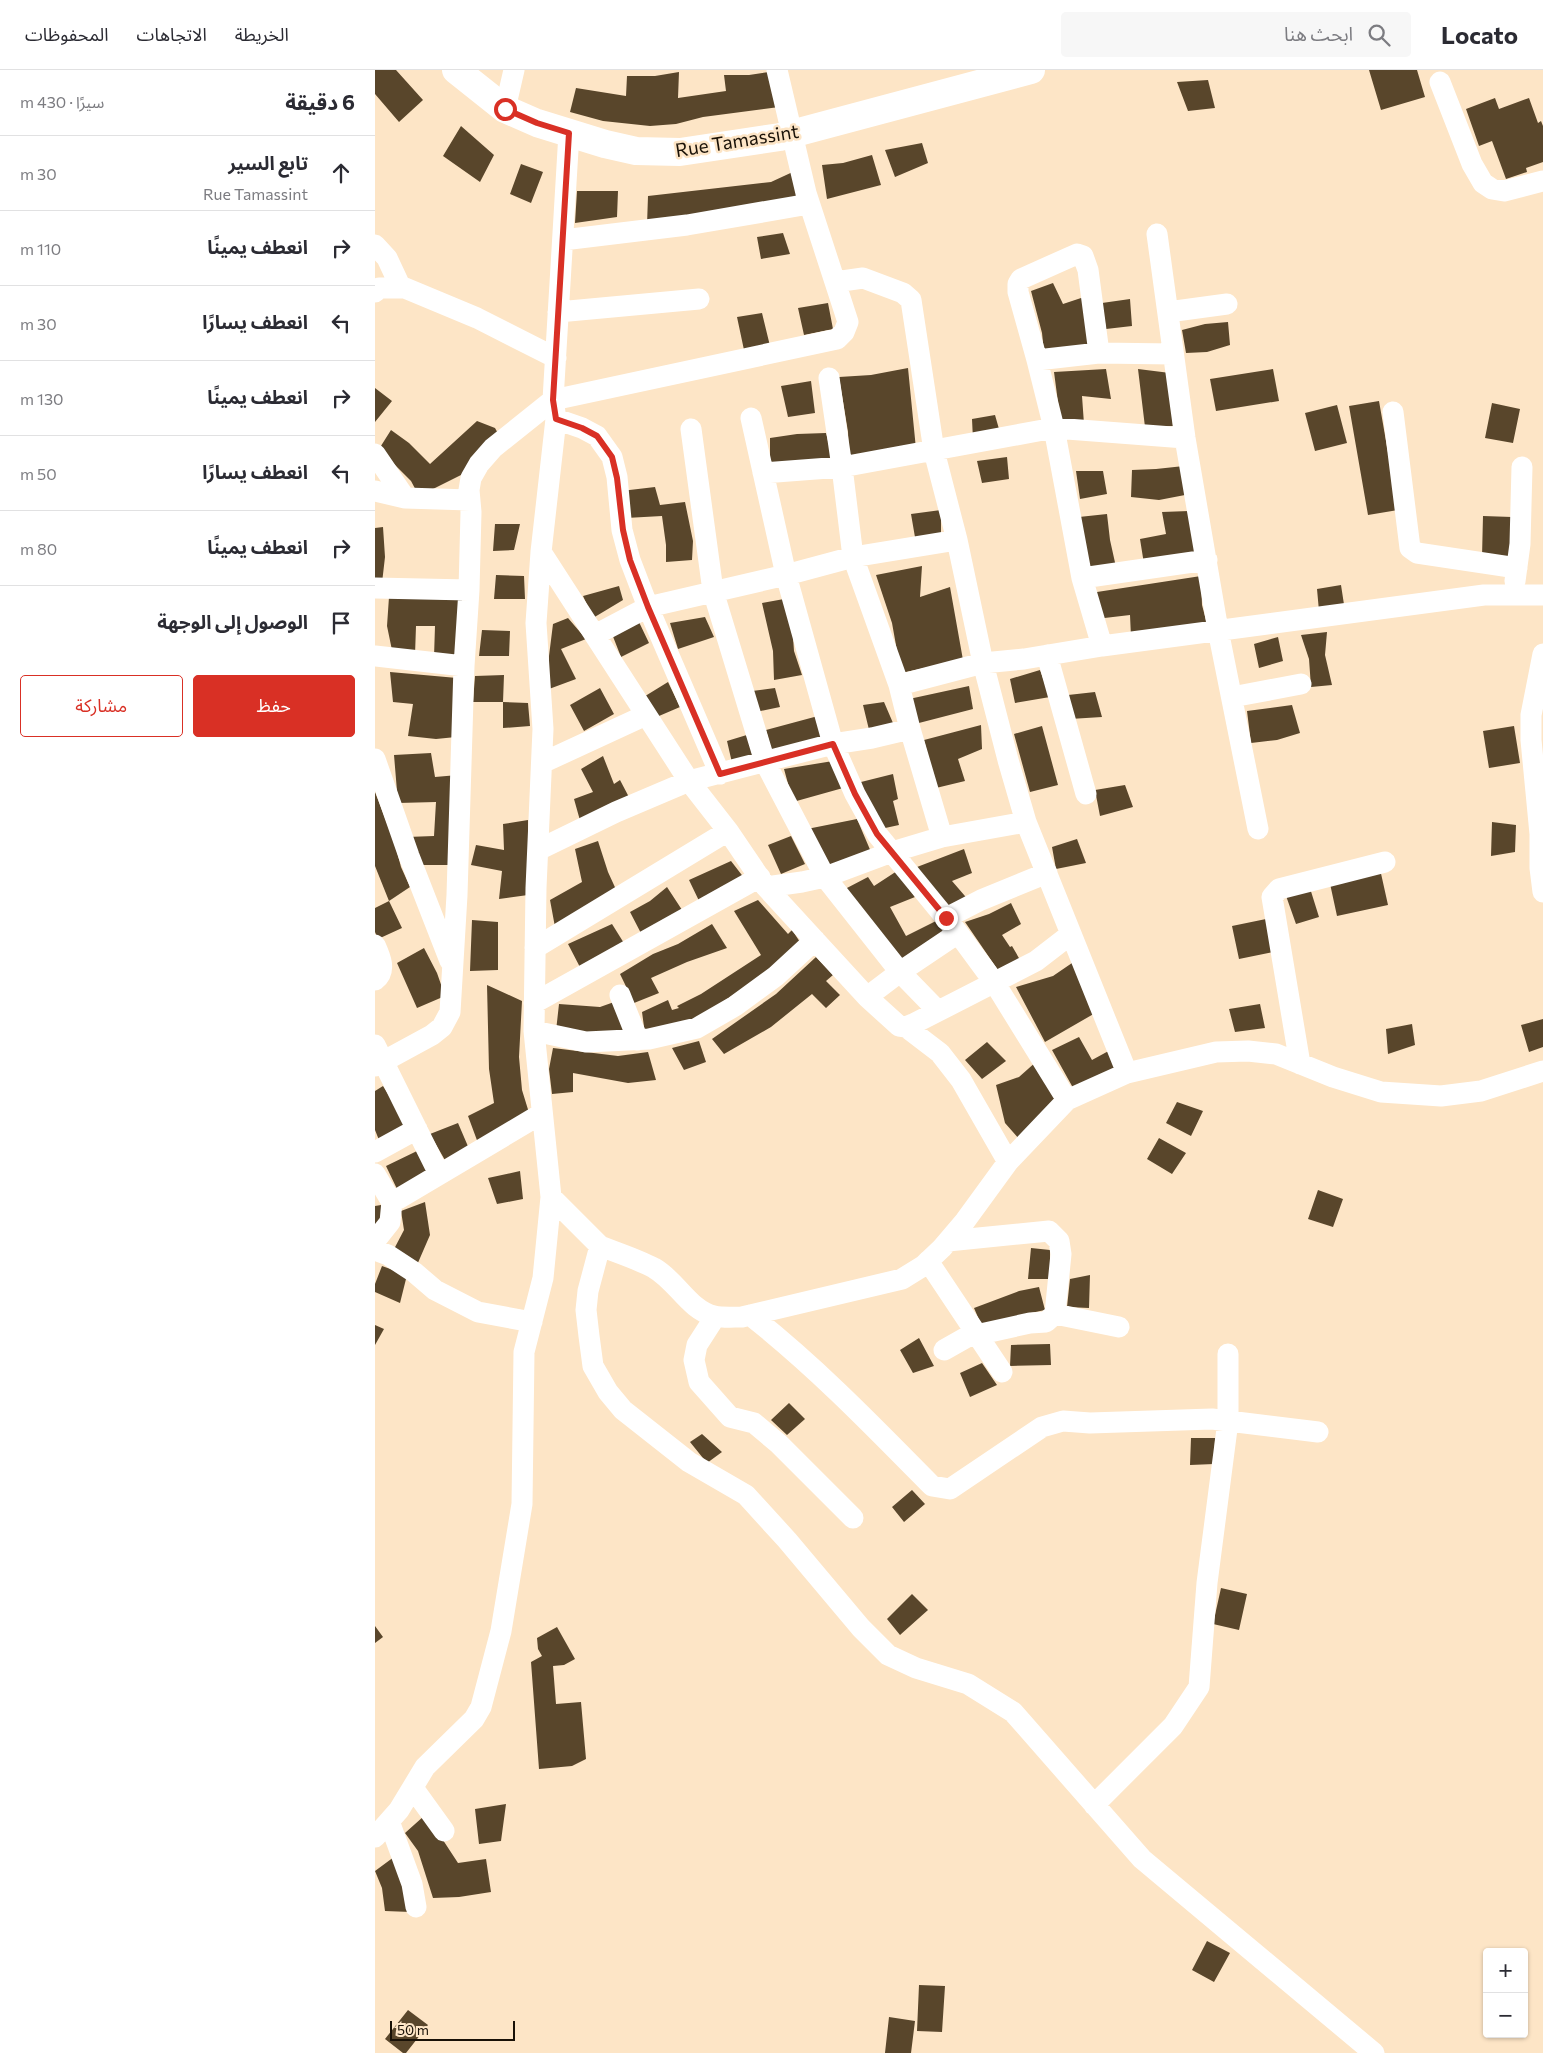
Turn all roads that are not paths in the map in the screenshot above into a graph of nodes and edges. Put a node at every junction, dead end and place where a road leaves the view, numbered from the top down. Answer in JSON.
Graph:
{"nodes":[{"id":1,"x":456,"y":70,"type":"edge"},
{"id":2,"x":514,"y":70,"type":"edge"},
{"id":3,"x":777,"y":70,"type":"edge"},
{"id":4,"x":1031,"y":70,"type":"edge"},
{"id":5,"x":1440,"y":82,"type":"dead end"},
{"id":6,"x":505,"y":109,"type":"junction"},
{"id":7,"x":569,"y":133,"type":"junction"},
{"id":8,"x":793,"y":134,"type":"junction"},
{"id":9,"x":1543,"y":181,"type":"edge"},
{"id":10,"x":809,"y":204,"type":"junction"},
{"id":11,"x":1157,"y":234,"type":"dead end"},
{"id":12,"x":563,"y":240,"type":"junction"},
{"id":13,"x":375,"y":245,"type":"edge"},
{"id":14,"x":835,"y":282,"type":"junction"},
{"id":15,"x":401,"y":288,"type":"junction"},
{"id":16,"x":375,"y":292,"type":"edge"},
{"id":17,"x":699,"y":299,"type":"dead end"},
{"id":18,"x":1227,"y":304,"type":"dead end"},
{"id":19,"x":558,"y":312,"type":"junction"},
{"id":20,"x":1167,"y":312,"type":"junction"},
{"id":21,"x":1099,"y":353,"type":"junction"},
{"id":22,"x":1173,"y":354,"type":"junction"},
{"id":23,"x":556,"y":358,"type":"junction"},
{"id":24,"x":1037,"y":360,"type":"junction"},
{"id":25,"x":829,"y":378,"type":"dead end"},
{"id":26,"x":555,"y":409,"type":"junction"},
{"id":27,"x":1393,"y":412,"type":"dead end"},
{"id":28,"x":751,"y":418,"type":"dead end"},
{"id":29,"x":1054,"y":428,"type":"junction"},
{"id":30,"x":691,"y":429,"type":"dead end"},
{"id":31,"x":1185,"y":438,"type":"junction"},
{"id":32,"x":934,"y":451,"type":"junction"},
{"id":33,"x":375,"y":454,"type":"edge"},
{"id":34,"x":843,"y":467,"type":"junction"},
{"id":35,"x":1522,"y":467,"type":"dead end"},
{"id":36,"x":763,"y":473,"type":"junction"},
{"id":37,"x":375,"y":492,"type":"edge"},
{"id":38,"x":405,"y":498,"type":"junction"},
{"id":39,"x":470,"y":500,"type":"junction"},
{"id":40,"x":957,"y":540,"type":"junction"},
{"id":41,"x":541,"y":552,"type":"junction"},
{"id":42,"x":853,"y":557,"type":"junction"},
{"id":43,"x":1207,"y":560,"type":"junction"},
{"id":44,"x":1517,"y":568,"type":"junction"},
{"id":45,"x":786,"y":575,"type":"junction"},
{"id":46,"x":1082,"y":578,"type":"junction"},
{"id":47,"x":375,"y":588,"type":"edge"},
{"id":48,"x":469,"y":590,"type":"junction"},
{"id":49,"x":713,"y":592,"type":"junction"},
{"id":50,"x":1514,"y":595,"type":"junction"},
{"id":51,"x":1543,"y":595,"type":"edge"},
{"id":52,"x":648,"y":607,"type":"junction"},
{"id":53,"x":1219,"y":630,"type":"junction"},
{"id":54,"x":595,"y":635,"type":"junction"},
{"id":55,"x":1102,"y":646,"type":"junction"},
{"id":56,"x":1543,"y":654,"type":"edge"},
{"id":57,"x":1047,"y":655,"type":"junction"},
{"id":58,"x":375,"y":656,"type":"edge"},
{"id":59,"x":983,"y":663,"type":"junction"},
{"id":60,"x":465,"y":666,"type":"junction"},
{"id":61,"x":1301,"y":684,"type":"dead end"},
{"id":62,"x":899,"y":685,"type":"junction"},
{"id":63,"x":1232,"y":697,"type":"junction"},
{"id":64,"x":646,"y":715,"type":"junction"},
{"id":65,"x":909,"y":729,"type":"junction"},
{"id":66,"x":833,"y":744,"type":"junction"},
{"id":67,"x":375,"y":759,"type":"edge"},
{"id":68,"x":765,"y":762,"type":"junction"},
{"id":69,"x":542,"y":763,"type":"junction"},
{"id":70,"x":720,"y":774,"type":"junction"},
{"id":71,"x":689,"y":781,"type":"junction"},
{"id":72,"x":1085,"y":794,"type":"dead end"},
{"id":73,"x":1026,"y":822,"type":"junction"},
{"id":74,"x":1258,"y":829,"type":"dead end"},
{"id":75,"x":728,"y":831,"type":"junction"},
{"id":76,"x":942,"y":837,"type":"junction"},
{"id":77,"x":539,"y":850,"type":"junction"},
{"id":78,"x":892,"y":852,"type":"junction"},
{"id":79,"x":1385,"y":862,"type":"dead end"},
{"id":80,"x":1047,"y":873,"type":"junction"},
{"id":81,"x":825,"y":877,"type":"junction"},
{"id":82,"x":763,"y":882,"type":"junction"},
{"id":83,"x":1543,"y":892,"type":"edge"},
{"id":84,"x":952,"y":926,"type":"junction"},
{"id":85,"x":1071,"y":934,"type":"junction"},
{"id":86,"x":815,"y":940,"type":"junction"},
{"id":87,"x":375,"y":945,"type":"edge"},
{"id":88,"x":535,"y":948,"type":"junction"},
{"id":89,"x":453,"y":968,"type":"junction"},
{"id":90,"x":900,"y":972,"type":"junction"},
{"id":91,"x":375,"y":980,"type":"edge"},
{"id":92,"x":994,"y":982,"type":"junction"},
{"id":93,"x":620,"y":995,"type":"dead end"},
{"id":94,"x":867,"y":997,"type":"junction"},
{"id":95,"x":534,"y":1003,"type":"junction"},
{"id":96,"x":937,"y":1010,"type":"junction"},
{"id":97,"x":906,"y":1027,"type":"junction"},
{"id":98,"x":534,"y":1031,"type":"junction"},
{"id":99,"x":638,"y":1040,"type":"junction"},
{"id":100,"x":378,"y":1058,"type":"edge"},
{"id":101,"x":1300,"y":1064,"type":"junction"},
{"id":102,"x":1543,"y":1070,"type":"edge"},
{"id":103,"x":1127,"y":1072,"type":"junction"},
{"id":104,"x":1067,"y":1100,"type":"junction"},
{"id":105,"x":541,"y":1114,"type":"junction"},
{"id":106,"x":417,"y":1129,"type":"junction"},
{"id":107,"x":375,"y":1152,"type":"edge"},
{"id":108,"x":1008,"y":1162,"type":"junction"},
{"id":109,"x":375,"y":1174,"type":"edge"},
{"id":110,"x":439,"y":1174,"type":"junction"},
{"id":111,"x":551,"y":1197,"type":"junction"},
{"id":112,"x":392,"y":1201,"type":"junction"},
{"id":113,"x":375,"y":1241,"type":"edge"},
{"id":114,"x":948,"y":1241,"type":"junction"},
{"id":115,"x":601,"y":1246,"type":"junction"},
{"id":116,"x":375,"y":1250,"type":"edge"},
{"id":117,"x":928,"y":1262,"type":"junction"},
{"id":118,"x":1055,"y":1314,"type":"junction"},
{"id":119,"x":750,"y":1315,"type":"junction"},
{"id":120,"x":715,"y":1316,"type":"junction"},
{"id":121,"x":532,"y":1322,"type":"junction"},
{"id":122,"x":1119,"y":1327,"type":"dead end"},
{"id":123,"x":977,"y":1335,"type":"junction"},
{"id":124,"x":944,"y":1350,"type":"dead end"},
{"id":125,"x":1228,"y":1354,"type":"dead end"},
{"id":126,"x":1002,"y":1372,"type":"dead end"},
{"id":127,"x":1228,"y":1421,"type":"junction"},
{"id":128,"x":1318,"y":1432,"type":"dead end"},
{"id":129,"x":853,"y":1518,"type":"dead end"},
{"id":130,"x":413,"y":1788,"type":"junction"},
{"id":131,"x":1094,"y":1805,"type":"junction"},
{"id":132,"x":382,"y":1829,"type":"edge"},
{"id":133,"x":444,"y":1831,"type":"dead end"},
{"id":134,"x":416,"y":1907,"type":"dead end"},
{"id":135,"x":1374,"y":2053,"type":"edge"}],
"edges":[{"from":1,"to":6,"type":"main road","name":"Rue Tamassint"},
{"from":2,"to":6,"type":"street"},
{"from":3,"to":8,"type":"street"},
{"from":4,"to":8,"type":"main road","name":"Rue Tamassint"},
{"from":5,"to":9,"type":"street"},
{"from":6,"to":7,"type":"main road","name":"Rue Tamassint"},
{"from":7,"to":8,"type":"main road","name":"Rue Tamassint"},
{"from":7,"to":12,"type":"street"},
{"from":8,"to":10,"type":"street"},
{"from":10,"to":12,"type":"street"},
{"from":10,"to":14,"type":"street"},
{"from":11,"to":20,"type":"street"},
{"from":12,"to":19,"type":"street"},
{"from":13,"to":15,"type":"street"},
{"from":14,"to":26,"type":"street"},
{"from":14,"to":32,"type":"street"},
{"from":15,"to":16,"type":"street"},
{"from":15,"to":23,"type":"street"},
{"from":17,"to":19,"type":"street"},
{"from":18,"to":20,"type":"street"},
{"from":19,"to":23,"type":"street"},
{"from":20,"to":22,"type":"street"},
{"from":21,"to":22,"type":"street"},
{"from":21,"to":24,"type":"street"},
{"from":21,"to":24,"type":"street"},
{"from":22,"to":31,"type":"street"},
{"from":23,"to":26,"type":"street"},
{"from":24,"to":29,"type":"street"},
{"from":25,"to":34,"type":"street"},
{"from":26,"to":39,"type":"street"},
{"from":26,"to":41,"type":"street"},
{"from":26,"to":52,"type":"street"},
{"from":27,"to":44,"type":"street"},
{"from":28,"to":36,"type":"street"},
{"from":29,"to":31,"type":"street"},
{"from":29,"to":32,"type":"street"},
{"from":29,"to":46,"type":"street"},
{"from":30,"to":49,"type":"street"},
{"from":31,"to":43,"type":"street"},
{"from":32,"to":34,"type":"street"},
{"from":32,"to":40,"type":"street"},
{"from":33,"to":38,"type":"street"},
{"from":34,"to":36,"type":"street"},
{"from":34,"to":42,"type":"street"},
{"from":35,"to":44,"type":"street"},
{"from":36,"to":45,"type":"street"},
{"from":37,"to":38,"type":"street"},
{"from":38,"to":39,"type":"street"},
{"from":39,"to":48,"type":"street"},
{"from":40,"to":42,"type":"street"},
{"from":40,"to":59,"type":"street"},
{"from":41,"to":54,"type":"street"},
{"from":41,"to":69,"type":"street"},
{"from":42,"to":45,"type":"street"},
{"from":42,"to":62,"type":"street"},
{"from":43,"to":46,"type":"street"},
{"from":43,"to":53,"type":"street"},
{"from":44,"to":50,"type":"street"},
{"from":45,"to":49,"type":"street"},
{"from":45,"to":66,"type":"street"},
{"from":46,"to":55,"type":"street"},
{"from":47,"to":48,"type":"street"},
{"from":48,"to":60,"type":"street"},
{"from":49,"to":52,"type":"street"},
{"from":49,"to":68,"type":"street"},
{"from":50,"to":51,"type":"street"},
{"from":50,"to":53,"type":"street"},
{"from":52,"to":54,"type":"street"},
{"from":52,"to":70,"type":"street"},
{"from":53,"to":55,"type":"street"},
{"from":53,"to":63,"type":"street"},
{"from":54,"to":64,"type":"street"},
{"from":55,"to":57,"type":"street"},
{"from":56,"to":83,"type":"street"},
{"from":57,"to":59,"type":"street"},
{"from":57,"to":72,"type":"street"},
{"from":58,"to":60,"type":"street"},
{"from":59,"to":62,"type":"street"},
{"from":59,"to":73,"type":"street"},
{"from":60,"to":89,"type":"street"},
{"from":61,"to":63,"type":"street"},
{"from":62,"to":65,"type":"street"},
{"from":63,"to":74,"type":"street"},
{"from":64,"to":69,"type":"street"},
{"from":64,"to":71,"type":"street"},
{"from":65,"to":66,"type":"street"},
{"from":65,"to":76,"type":"street"},
{"from":66,"to":68,"type":"street"},
{"from":66,"to":78,"type":"street"},
{"from":67,"to":89,"type":"street"},
{"from":68,"to":70,"type":"street"},
{"from":68,"to":81,"type":"street"},
{"from":69,"to":77,"type":"street"},
{"from":70,"to":71,"type":"street"},
{"from":71,"to":75,"type":"street"},
{"from":71,"to":77,"type":"street"},
{"from":73,"to":76,"type":"street"},
{"from":73,"to":80,"type":"street"},
{"from":75,"to":82,"type":"street"},
{"from":75,"to":88,"type":"street"},
{"from":76,"to":78,"type":"street"},
{"from":77,"to":88,"type":"street"},
{"from":78,"to":81,"type":"street"},
{"from":78,"to":84,"type":"street"},
{"from":79,"to":101,"type":"street"},
{"from":80,"to":84,"type":"street"},
{"from":80,"to":85,"type":"street"},
{"from":81,"to":82,"type":"street"},
{"from":81,"to":90,"type":"street"},
{"from":82,"to":86,"type":"street"},
{"from":82,"to":95,"type":"street"},
{"from":84,"to":90,"type":"street"},
{"from":84,"to":92,"type":"street"},
{"from":85,"to":92,"type":"street"},
{"from":85,"to":103,"type":"street"},
{"from":86,"to":94,"type":"street"},
{"from":86,"to":99,"type":"street"},
{"from":87,"to":91,"type":"street"},
{"from":88,"to":95,"type":"street"},
{"from":89,"to":100,"type":"street"},
{"from":90,"to":94,"type":"street"},
{"from":90,"to":96,"type":"street"},
{"from":92,"to":96,"type":"street"},
{"from":92,"to":104,"type":"street"},
{"from":93,"to":99,"type":"street"},
{"from":94,"to":97,"type":"street"},
{"from":95,"to":98,"type":"street"},
{"from":96,"to":97,"type":"street"},
{"from":97,"to":108,"type":"street"},
{"from":98,"to":99,"type":"street"},
{"from":98,"to":105,"type":"street"},
{"from":100,"to":106,"type":"street"},
{"from":101,"to":102,"type":"street"},
{"from":101,"to":103,"type":"street"},
{"from":103,"to":104,"type":"street"},
{"from":104,"to":108,"type":"street"},
{"from":105,"to":110,"type":"street"},
{"from":105,"to":111,"type":"street"},
{"from":106,"to":107,"type":"street"},
{"from":106,"to":110,"type":"street"},
{"from":108,"to":114,"type":"street"},
{"from":109,"to":112,"type":"street"},
{"from":110,"to":112,"type":"street"},
{"from":111,"to":115,"type":"street"},
{"from":111,"to":121,"type":"street"},
{"from":112,"to":113,"type":"street"},
{"from":114,"to":117,"type":"street"},
{"from":114,"to":118,"type":"street"},
{"from":115,"to":120,"type":"street"},
{"from":115,"to":131,"type":"street"},
{"from":116,"to":121,"type":"street"},
{"from":117,"to":119,"type":"street"},
{"from":117,"to":123,"type":"street"},
{"from":118,"to":122,"type":"street"},
{"from":118,"to":123,"type":"street"},
{"from":119,"to":120,"type":"street"},
{"from":119,"to":127,"type":"street"},
{"from":120,"to":129,"type":"street"},
{"from":121,"to":130,"type":"street"},
{"from":123,"to":124,"type":"street"},
{"from":123,"to":126,"type":"street"},
{"from":125,"to":127,"type":"street"},
{"from":127,"to":128,"type":"street"},
{"from":127,"to":131,"type":"street"},
{"from":130,"to":132,"type":"street"},
{"from":130,"to":133,"type":"street"},
{"from":131,"to":135,"type":"street"},
{"from":132,"to":134,"type":"street"}]}
